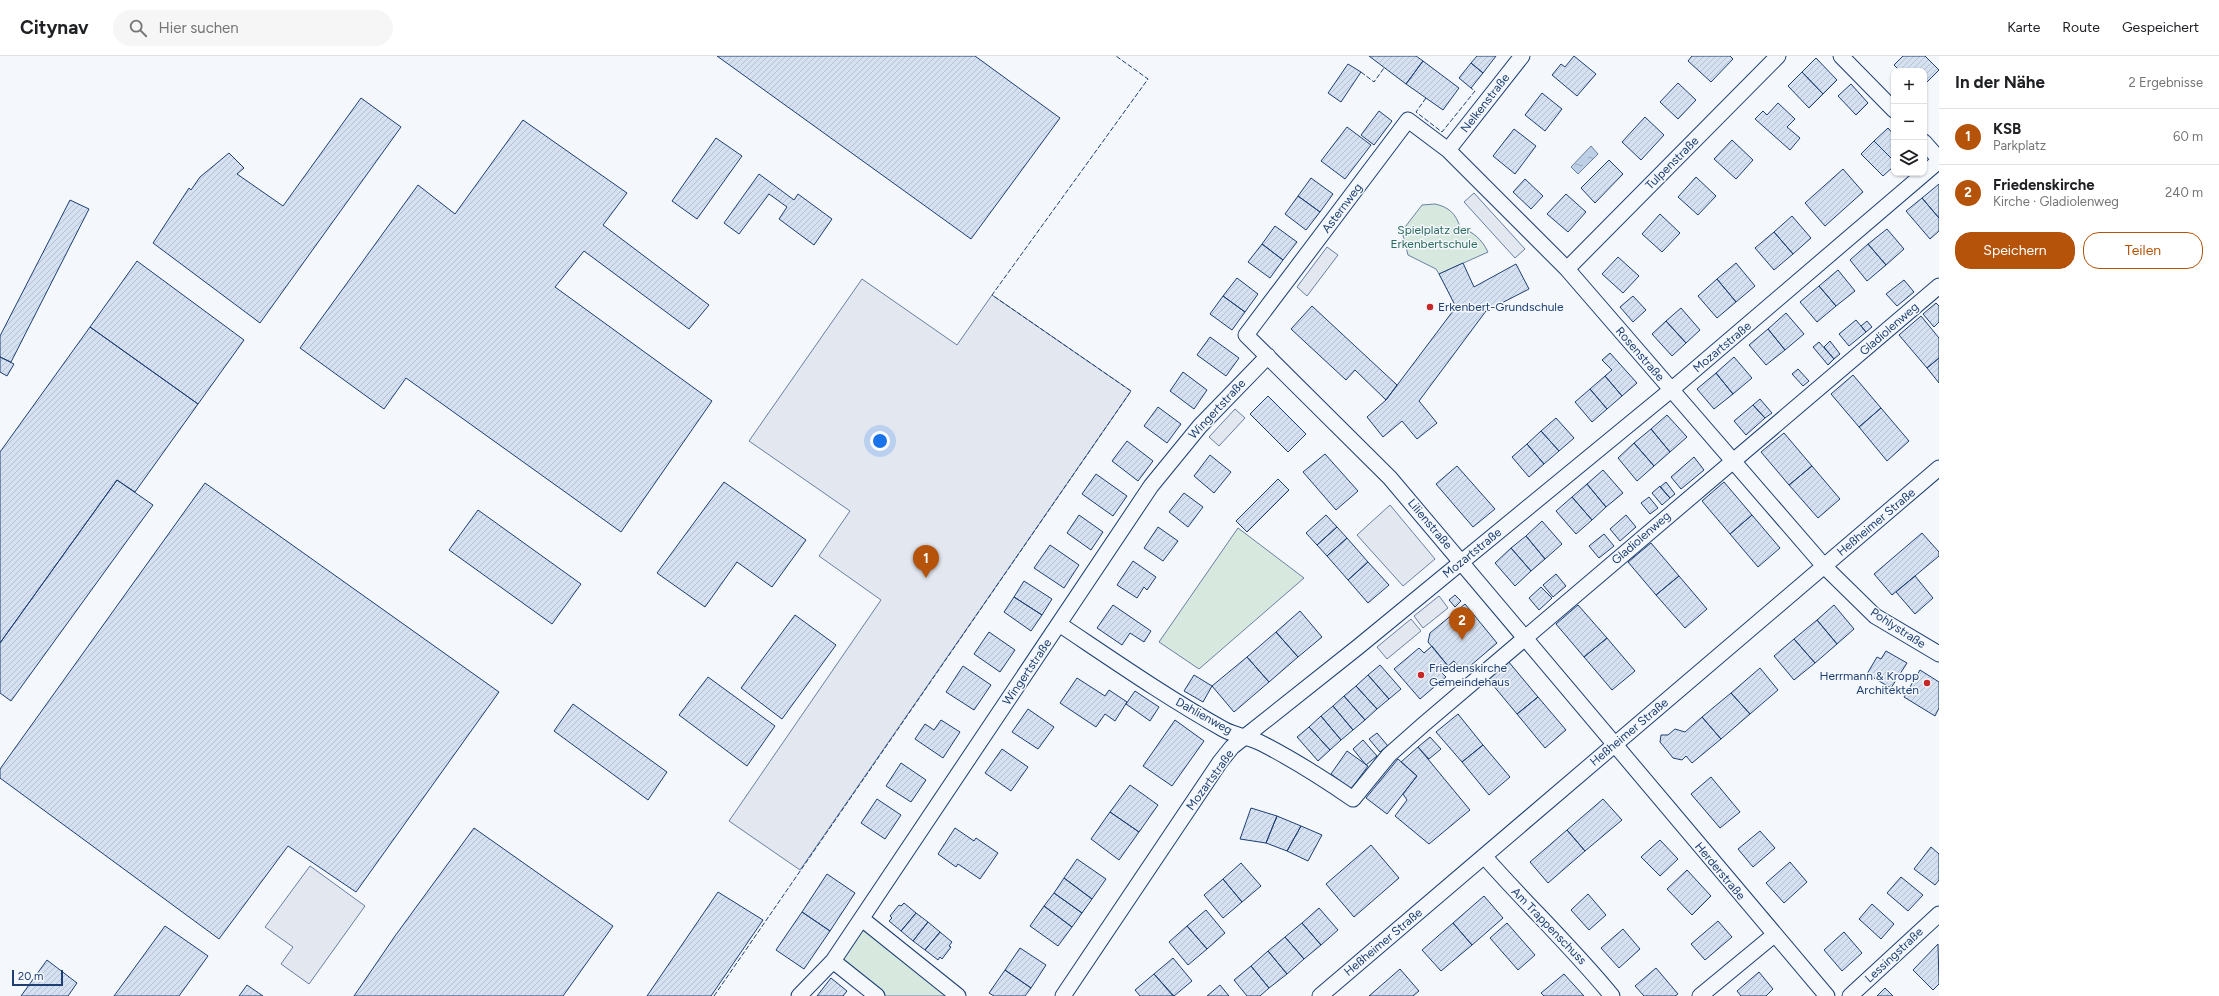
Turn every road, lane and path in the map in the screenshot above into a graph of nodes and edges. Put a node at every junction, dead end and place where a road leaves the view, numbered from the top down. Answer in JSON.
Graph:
{"nodes":[{"id":1,"x":1522,"y":56,"type":"edge"},
{"id":2,"x":1778,"y":56,"type":"edge"},
{"id":3,"x":1841,"y":56,"type":"edge"},
{"id":4,"x":1891,"y":107,"type":"edge"},
{"id":5,"x":1927,"y":146,"type":"edge"},
{"id":6,"x":1448,"y":150,"type":"junction"},
{"id":7,"x":1939,"y":160,"type":"edge"},
{"id":8,"x":1567,"y":269,"type":"junction"},
{"id":9,"x":1939,"y":286,"type":"edge"},
{"id":10,"x":1246,"y":335,"type":"joint"},
{"id":11,"x":1268,"y":356,"type":"junction"},
{"id":12,"x":1671,"y":390,"type":"junction"},
{"id":13,"x":1732,"y":460,"type":"junction"},
{"id":14,"x":1939,"y":468,"type":"edge"},
{"id":15,"x":1462,"y":562,"type":"junction"},
{"id":16,"x":1824,"y":566,"type":"junction"},
{"id":17,"x":1059,"y":624,"type":"junction"},
{"id":18,"x":1525,"y":637,"type":"junction"},
{"id":19,"x":1939,"y":654,"type":"edge"},
{"id":20,"x":1246,"y":736,"type":"junction"},
{"id":21,"x":1614,"y":745,"type":"junction"},
{"id":22,"x":1353,"y":799,"type":"joint"},
{"id":23,"x":1484,"y":856,"type":"junction"},
{"id":24,"x":1939,"y":914,"type":"edge"},
{"id":25,"x":862,"y":919,"type":"junction"},
{"id":26,"x":1774,"y":935,"type":"junction"},
{"id":27,"x":834,"y":961,"type":"junction"},
{"id":28,"x":799,"y":996,"type":"edge"},
{"id":29,"x":877,"y":996,"type":"edge"},
{"id":30,"x":958,"y":996,"type":"edge"},
{"id":31,"x":1063,"y":996,"type":"edge"},
{"id":32,"x":1320,"y":996,"type":"edge"},
{"id":33,"x":1612,"y":996,"type":"edge"},
{"id":34,"x":1700,"y":996,"type":"edge"},
{"id":35,"x":1827,"y":996,"type":"edge"},
{"id":36,"x":1850,"y":996,"type":"edge"}],
"edges":[{"from":1,"to":6,"type":"street","name":"Nelkenstraße"},
{"from":2,"to":8,"type":"street","name":"Tulpenstraße"},
{"from":3,"to":4,"type":"street"},
{"from":5,"to":7,"type":"street"},
{"from":6,"to":8,"type":"street","name":"Rosenstraße"},
{"from":6,"to":10,"type":"street","name":"Asternweg"},
{"from":7,"to":12,"type":"street","name":"Mozartstraße"},
{"from":8,"to":12,"type":"street","name":"Rosenstraße"},
{"from":9,"to":13,"type":"street","name":"Gladiolenweg"},
{"from":10,"to":11,"type":"street","name":"Lilienstraße"},
{"from":11,"to":15,"type":"street","name":"Lilienstraße"},
{"from":11,"to":17,"type":"street","name":"Wingertstraße"},
{"from":12,"to":13,"type":"street","name":"Rosenstraße"},
{"from":12,"to":15,"type":"street","name":"Mozartstraße"},
{"from":13,"to":16,"type":"street","name":"Rosenstraße"},
{"from":13,"to":18,"type":"street","name":"Gladiolenweg"},
{"from":14,"to":16,"type":"street","name":"Heßheimer Straße"},
{"from":15,"to":18,"type":"street","name":"Lilienstraße"},
{"from":15,"to":20,"type":"street","name":"Mozartstraße"},
{"from":16,"to":19,"type":"street","name":"Pohlystraße"},
{"from":16,"to":21,"type":"street","name":"Heßheimer Straße"},
{"from":17,"to":20,"type":"street","name":"Dahlienweg"},
{"from":17,"to":25,"type":"street","name":"Wingertstraße"},
{"from":18,"to":21,"type":"street","name":"Lilienstraße"},
{"from":18,"to":22,"type":"street","name":"Gladiolenweg"},
{"from":20,"to":22,"type":"street","name":"Dahlienweg"},
{"from":20,"to":31,"type":"street","name":"Mozartstraße"},
{"from":21,"to":23,"type":"street","name":"Heßheimer Straße"},
{"from":21,"to":26,"type":"street","name":"Herderstraße"},
{"from":23,"to":32,"type":"street","name":"Heßheimer Straße"},
{"from":23,"to":33,"type":"street","name":"Am Trappenschuss"},
{"from":24,"to":36,"type":"street","name":"Lessingstraße"},
{"from":25,"to":27,"type":"street","name":"Wingertstraße"},
{"from":25,"to":30,"type":"street"},
{"from":26,"to":34,"type":"street"},
{"from":26,"to":35,"type":"street","name":"Herderstraße"},
{"from":27,"to":28,"type":"street","name":"Wingertstraße"},
{"from":27,"to":29,"type":"street"}]}
